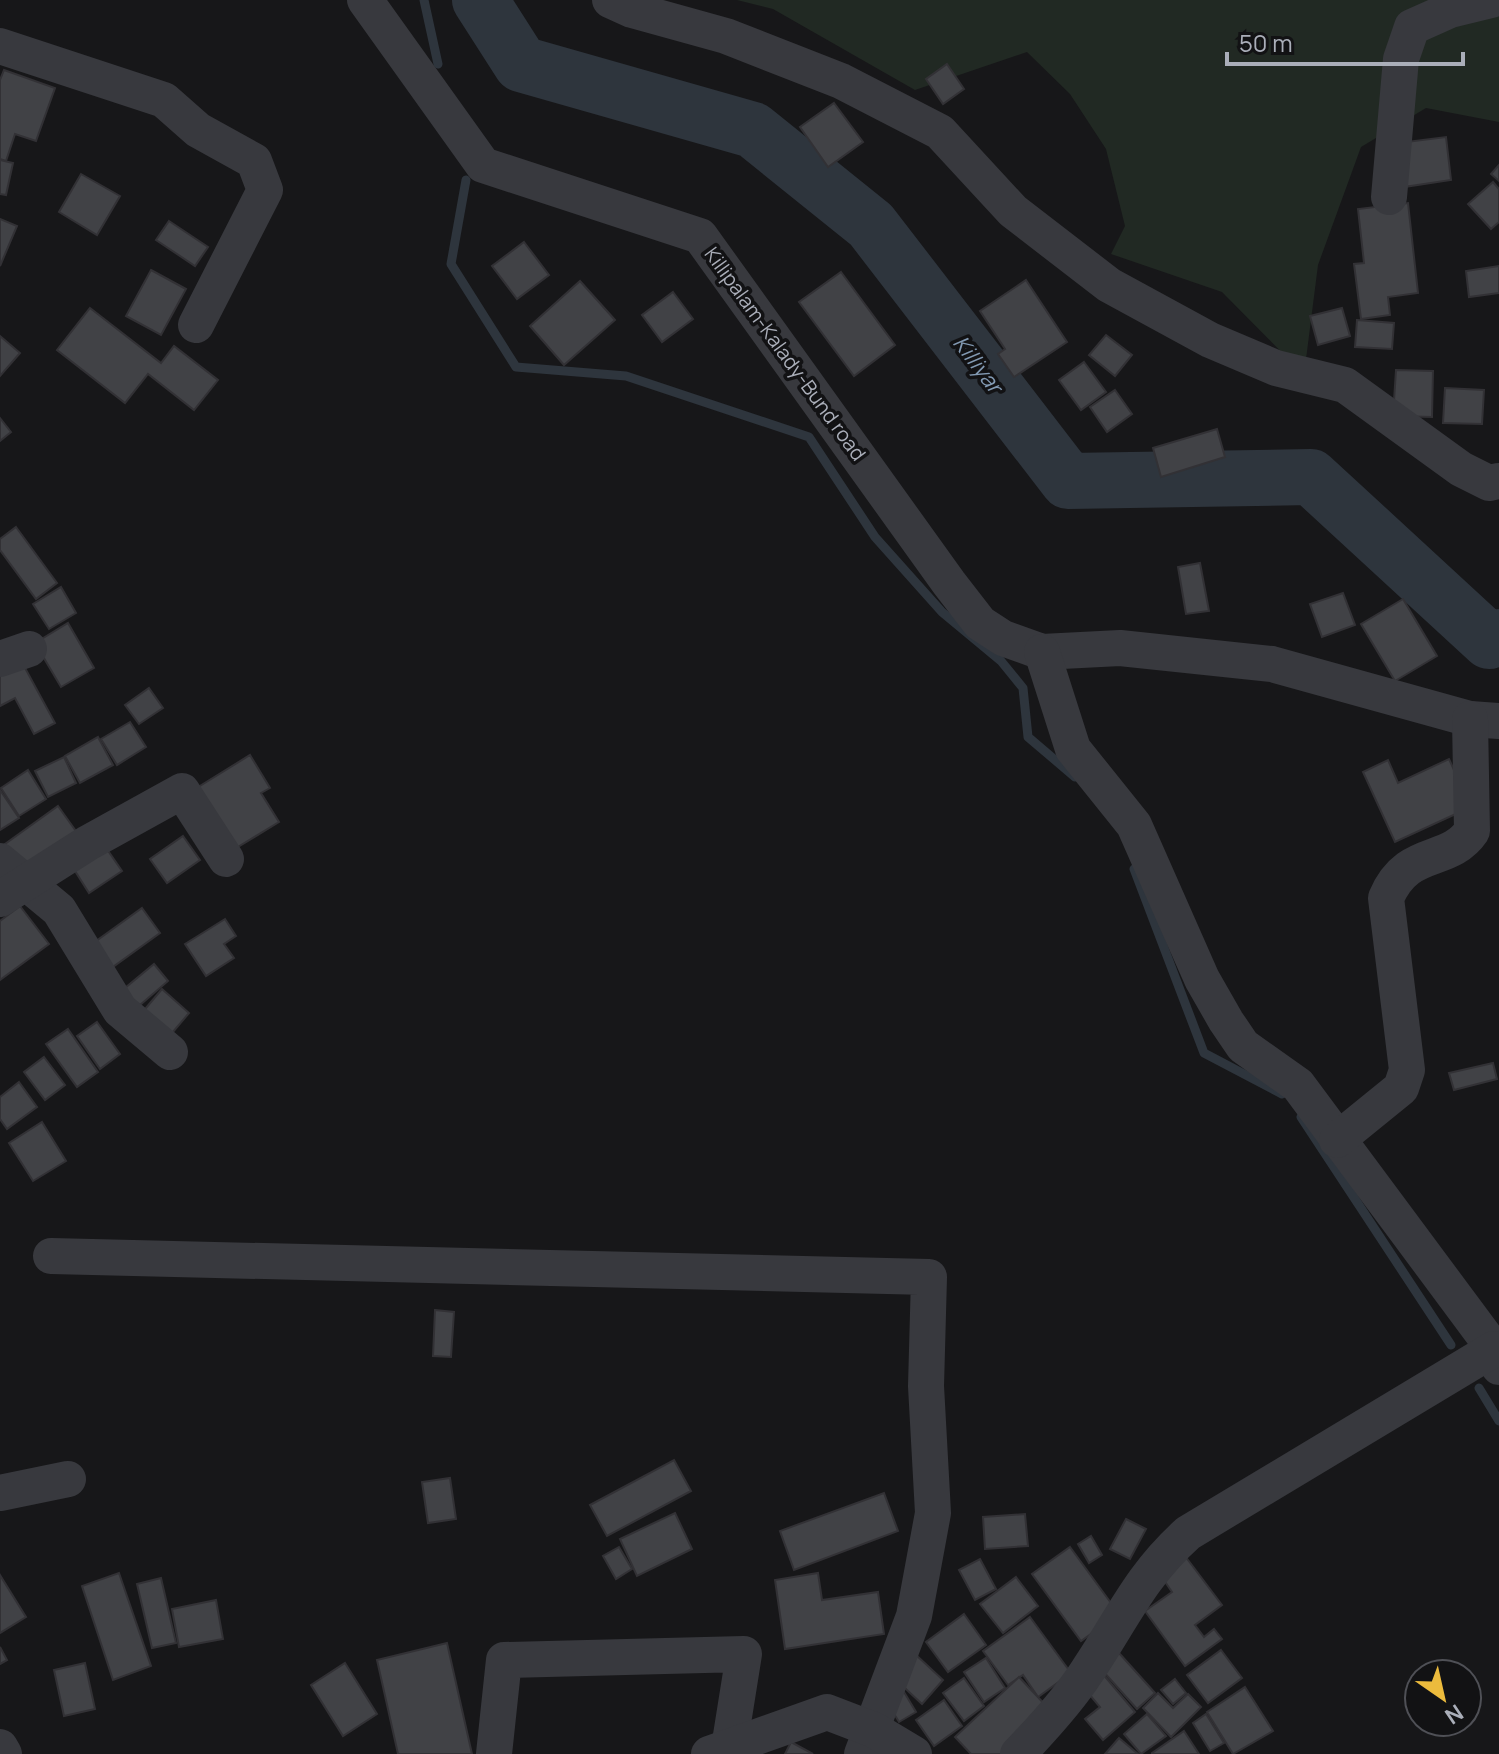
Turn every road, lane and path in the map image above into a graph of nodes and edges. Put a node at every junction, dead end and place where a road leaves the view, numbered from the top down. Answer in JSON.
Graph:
{"nodes":[{"id":1,"x":365,"y":0,"type":"edge"},
{"id":2,"x":610,"y":0,"type":"edge"},
{"id":3,"x":1491,"y":0,"type":"edge"},
{"id":4,"x":0,"y":46,"type":"edge"},
{"id":5,"x":1389,"y":197,"type":"dead end"},
{"id":6,"x":196,"y":325,"type":"dead end"},
{"id":7,"x":1499,"y":481,"type":"edge"},
{"id":8,"x":1042,"y":652,"type":"junction"},
{"id":9,"x":1485,"y":720,"type":"edge"},
{"id":10,"x":226,"y":859,"type":"dead end"},
{"id":11,"x":9,"y":880,"type":"edge"},
{"id":12,"x":170,"y":1052,"type":"dead end"},
{"id":13,"x":1337,"y":1140,"type":"junction"},
{"id":14,"x":51,"y":1256,"type":"dead end"},
{"id":15,"x":1497,"y":1358,"type":"edge"},
{"id":16,"x":68,"y":1479,"type":"dead end"},
{"id":17,"x":0,"y":1493,"type":"edge"},
{"id":18,"x":868,"y":1742,"type":"edge"},
{"id":19,"x":0,"y":1747,"type":"edge"},
{"id":20,"x":719,"y":1751,"type":"edge"},
{"id":21,"x":4,"y":1754,"type":"edge"},
{"id":22,"x":494,"y":1754,"type":"edge"},
{"id":23,"x":914,"y":1754,"type":"edge"},
{"id":24,"x":1018,"y":1754,"type":"edge"}],
"edges":[{"from":1,"to":8,"type":"street","name":"Killipalam-Kalady-Bund road"},
{"from":2,"to":7,"type":"street"},
{"from":3,"to":5,"type":"street"},
{"from":4,"to":6,"type":"street"},
{"from":8,"to":9,"type":"street","name":"Killipalam-Kalady-Bund road"},
{"from":8,"to":13,"type":"street"},
{"from":9,"to":13,"type":"street"},
{"from":10,"to":11,"type":"street"},
{"from":11,"to":12,"type":"street"},
{"from":13,"to":15,"type":"street"},
{"from":14,"to":18,"type":"street"},
{"from":15,"to":24,"type":"street"},
{"from":16,"to":17,"type":"street"},
{"from":18,"to":20,"type":"street"},
{"from":18,"to":23,"type":"street"},
{"from":19,"to":21,"type":"street"},
{"from":20,"to":22,"type":"street"}]}
